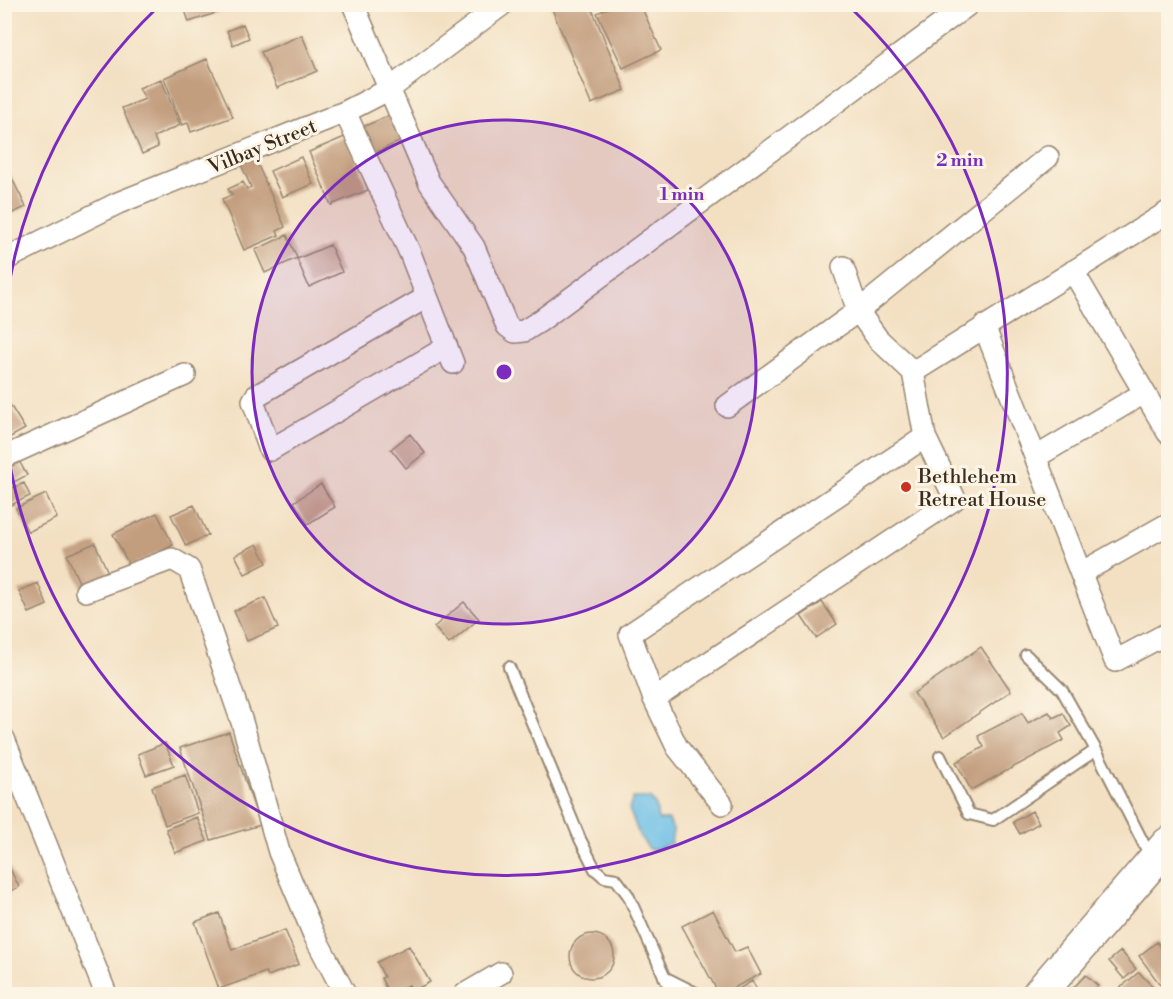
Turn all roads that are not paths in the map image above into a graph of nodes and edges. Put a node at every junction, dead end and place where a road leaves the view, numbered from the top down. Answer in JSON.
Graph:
{"nodes":[{"id":1,"x":353,"y":4,"type":"edge"},
{"id":2,"x":503,"y":4,"type":"edge"},
{"id":3,"x":969,"y":4,"type":"edge"},
{"id":4,"x":388,"y":90,"type":"junction"},
{"id":5,"x":345,"y":112,"type":"junction"},
{"id":6,"x":1048,"y":157,"type":"dead end"},
{"id":7,"x":1168,"y":212,"type":"edge"},
{"id":8,"x":4,"y":260,"type":"edge"},
{"id":9,"x":843,"y":267,"type":"dead end"},
{"id":10,"x":1073,"y":270,"type":"junction"},
{"id":11,"x":428,"y":297,"type":"junction"},
{"id":12,"x":858,"y":311,"type":"junction"},
{"id":13,"x":984,"y":326,"type":"junction"},
{"id":14,"x":913,"y":372,"type":"junction"},
{"id":15,"x":185,"y":375,"type":"dead end"},
{"id":16,"x":1144,"y":393,"type":"junction"},
{"id":17,"x":727,"y":406,"type":"dead end"},
{"id":18,"x":1168,"y":433,"type":"edge"},
{"id":19,"x":926,"y":437,"type":"junction"},
{"id":20,"x":4,"y":457,"type":"edge"},
{"id":21,"x":1036,"y":457,"type":"junction"},
{"id":22,"x":1168,"y":524,"type":"edge"},
{"id":23,"x":1081,"y":573,"type":"junction"},
{"id":24,"x":86,"y":591,"type":"dead end"},
{"id":25,"x":1168,"y":633,"type":"edge"},
{"id":26,"x":1026,"y":655,"type":"dead end"},
{"id":27,"x":509,"y":667,"type":"dead end"},
{"id":28,"x":654,"y":699,"type":"junction"},
{"id":29,"x":4,"y":739,"type":"edge"},
{"id":30,"x":1096,"y":750,"type":"junction"},
{"id":31,"x":940,"y":756,"type":"dead end"},
{"id":32,"x":722,"y":804,"type":"dead end"},
{"id":33,"x":1163,"y":853,"type":"edge"},
{"id":34,"x":501,"y":973,"type":"dead end"},
{"id":35,"x":664,"y":977,"type":"junction"},
{"id":36,"x":106,"y":994,"type":"edge"},
{"id":37,"x":345,"y":994,"type":"edge"},
{"id":38,"x":465,"y":994,"type":"edge"},
{"id":39,"x":672,"y":994,"type":"edge"},
{"id":40,"x":698,"y":994,"type":"edge"},
{"id":41,"x":1039,"y":994,"type":"edge"}],
"edges":[{"from":1,"to":4,"type":"street"},
{"from":2,"to":4,"type":"street","name":"Vilbay Street"},
{"from":3,"to":4,"type":"street"},
{"from":4,"to":5,"type":"street","name":"Vilbay Street"},
{"from":5,"to":8,"type":"street","name":"Vilbay Street"},
{"from":5,"to":11,"type":"street"},
{"from":6,"to":12,"type":"street"},
{"from":7,"to":10,"type":"street"},
{"from":9,"to":12,"type":"street"},
{"from":10,"to":13,"type":"street"},
{"from":10,"to":16,"type":"street"},
{"from":11,"to":11,"type":"street"},
{"from":12,"to":14,"type":"street"},
{"from":12,"to":17,"type":"street"},
{"from":13,"to":14,"type":"street"},
{"from":13,"to":21,"type":"street"},
{"from":14,"to":19,"type":"street"},
{"from":15,"to":20,"type":"street"},
{"from":16,"to":18,"type":"street"},
{"from":16,"to":21,"type":"street"},
{"from":19,"to":28,"type":"street"},
{"from":19,"to":28,"type":"street"},
{"from":21,"to":23,"type":"street"},
{"from":22,"to":23,"type":"street"},
{"from":23,"to":25,"type":"street"},
{"from":24,"to":37,"type":"street"},
{"from":26,"to":30,"type":"lane"},
{"from":27,"to":35,"type":"lane"},
{"from":28,"to":32,"type":"street"},
{"from":29,"to":36,"type":"street"},
{"from":30,"to":31,"type":"lane"},
{"from":30,"to":33,"type":"lane"},
{"from":33,"to":41,"type":"main road"},
{"from":34,"to":38,"type":"street"},
{"from":35,"to":39,"type":"lane"},
{"from":35,"to":40,"type":"lane"}]}
